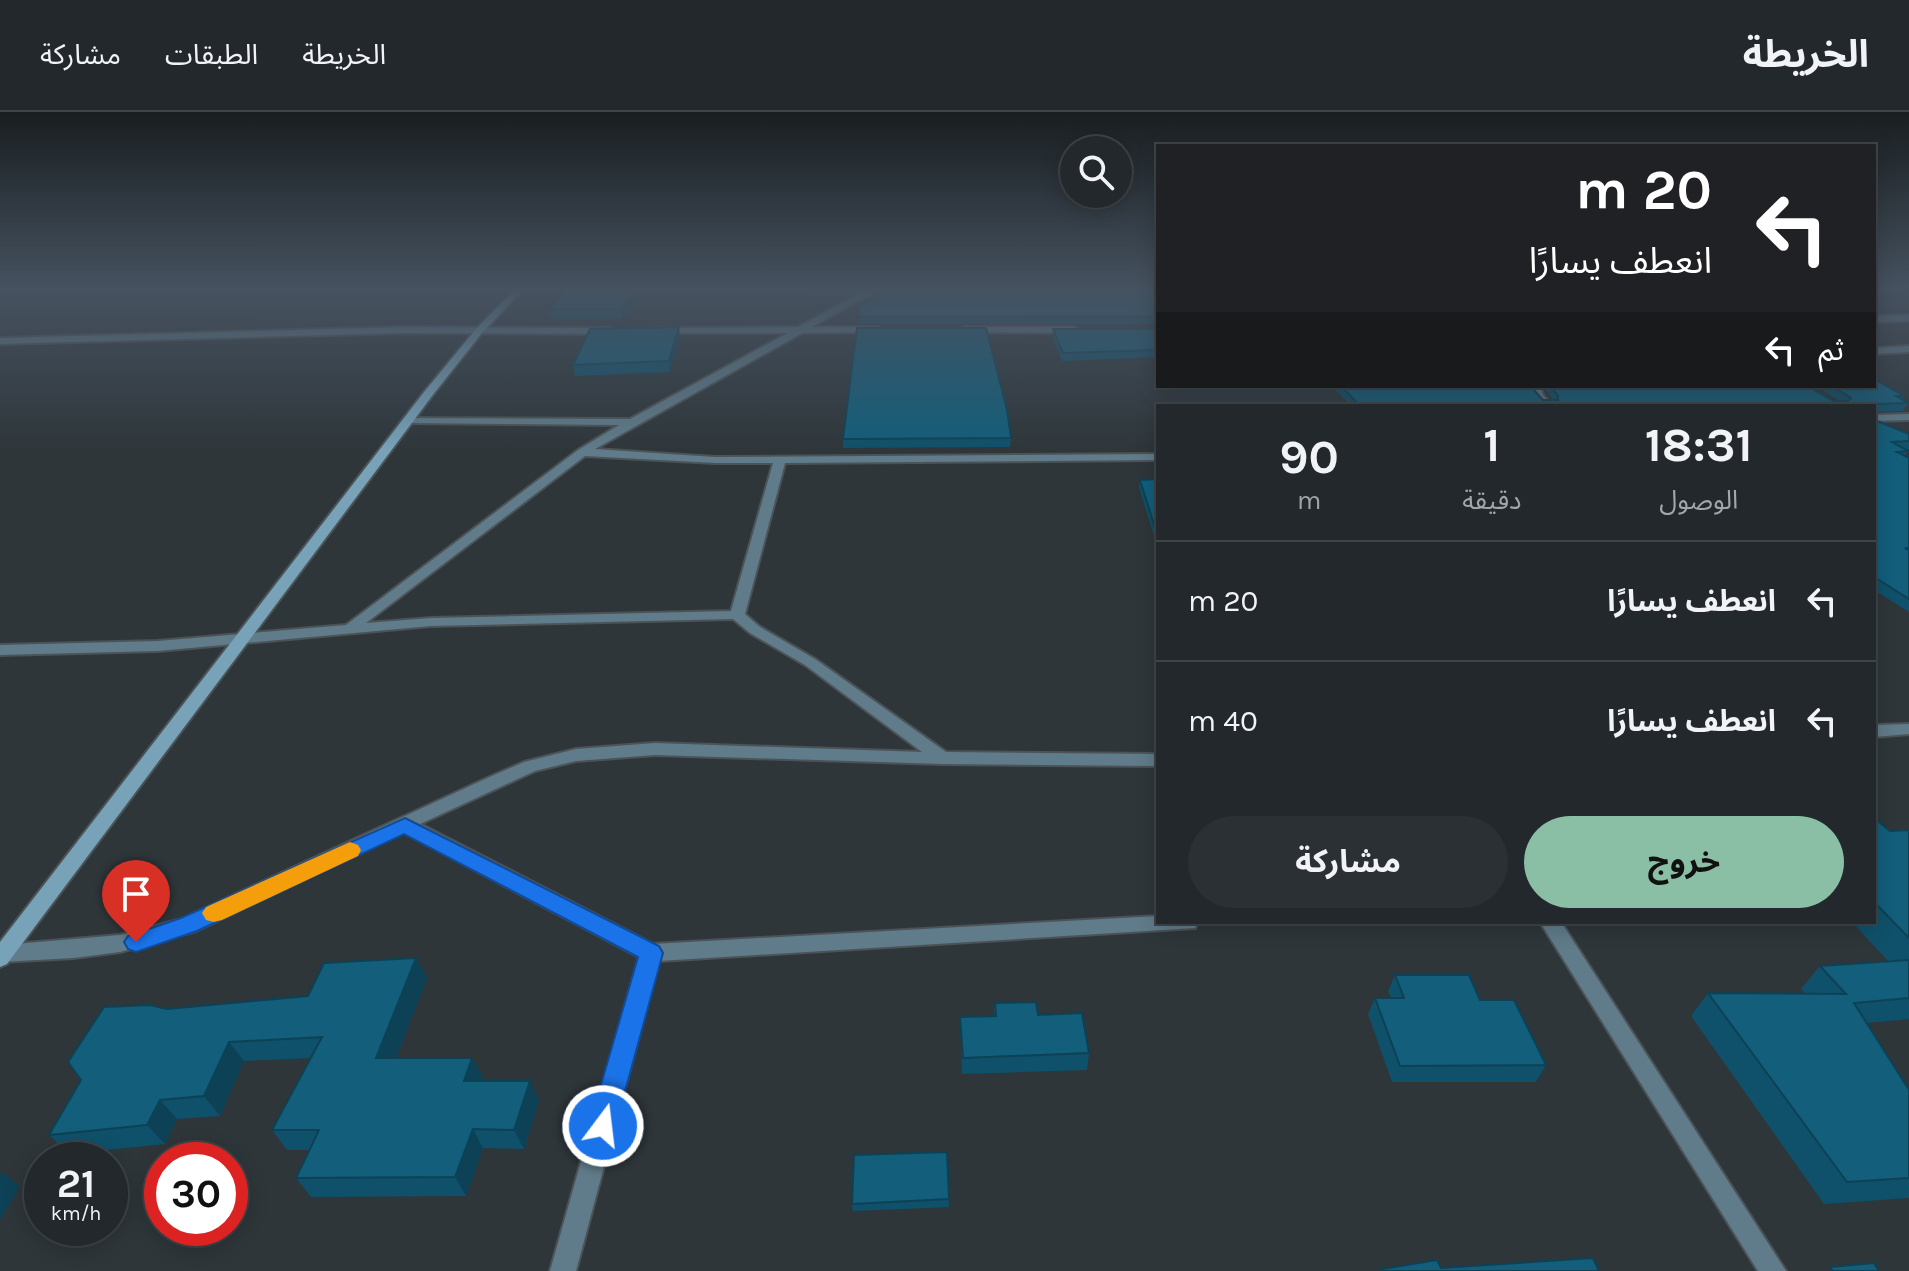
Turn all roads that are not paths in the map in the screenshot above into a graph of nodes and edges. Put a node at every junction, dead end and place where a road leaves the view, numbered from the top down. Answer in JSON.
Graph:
{"nodes":[{"id":1,"x":469,"y":343,"type":"edge"},
{"id":2,"x":775,"y":343,"type":"edge"},
{"id":3,"x":1909,"y":349,"type":"edge"},
{"id":4,"x":1876,"y":351,"type":"edge"},
{"id":5,"x":1909,"y":417,"type":"edge"},
{"id":6,"x":408,"y":420,"type":"junction"},
{"id":7,"x":1876,"y":420,"type":"edge"},
{"id":8,"x":1876,"y":421,"type":"edge"},
{"id":9,"x":632,"y":422,"type":"junction"},
{"id":10,"x":1894,"y":430,"type":"edge"},
{"id":11,"x":582,"y":452,"type":"junction"},
{"id":12,"x":1156,"y":457,"type":"edge"},
{"id":13,"x":780,"y":460,"type":"junction"},
{"id":14,"x":737,"y":615,"type":"junction"},
{"id":15,"x":352,"y":627,"type":"junction"},
{"id":16,"x":242,"y":640,"type":"junction"},
{"id":17,"x":0,"y":650,"type":"edge"},
{"id":18,"x":1909,"y":729,"type":"edge"},
{"id":19,"x":1876,"y":731,"type":"edge"},
{"id":20,"x":942,"y":758,"type":"junction"},
{"id":21,"x":1156,"y":760,"type":"edge"},
{"id":22,"x":405,"y":825,"type":"junction"},
{"id":23,"x":1156,"y":924,"type":"edge"},
{"id":24,"x":1551,"y":924,"type":"edge"},
{"id":25,"x":651,"y":953,"type":"junction"},
{"id":26,"x":2,"y":956,"type":"edge"},
{"id":27,"x":563,"y":1271,"type":"edge"},
{"id":28,"x":1773,"y":1271,"type":"edge"}],
"edges":[{"from":1,"to":6,"type":"street"},
{"from":2,"to":9,"type":"street"},
{"from":3,"to":4,"type":"street"},
{"from":5,"to":7,"type":"street"},
{"from":6,"to":9,"type":"street"},
{"from":6,"to":16,"type":"street"},
{"from":8,"to":10,"type":"street"},
{"from":9,"to":11,"type":"street"},
{"from":11,"to":13,"type":"street"},
{"from":11,"to":15,"type":"street"},
{"from":12,"to":13,"type":"street"},
{"from":13,"to":14,"type":"street"},
{"from":14,"to":15,"type":"street"},
{"from":14,"to":20,"type":"street"},
{"from":15,"to":16,"type":"street"},
{"from":16,"to":17,"type":"street"},
{"from":16,"to":26,"type":"street"},
{"from":18,"to":19,"type":"street"},
{"from":20,"to":21,"type":"street"},
{"from":20,"to":22,"type":"street"},
{"from":22,"to":25,"type":"street"},
{"from":22,"to":26,"type":"street"},
{"from":23,"to":25,"type":"street"},
{"from":24,"to":28,"type":"street"},
{"from":25,"to":27,"type":"street"}]}
